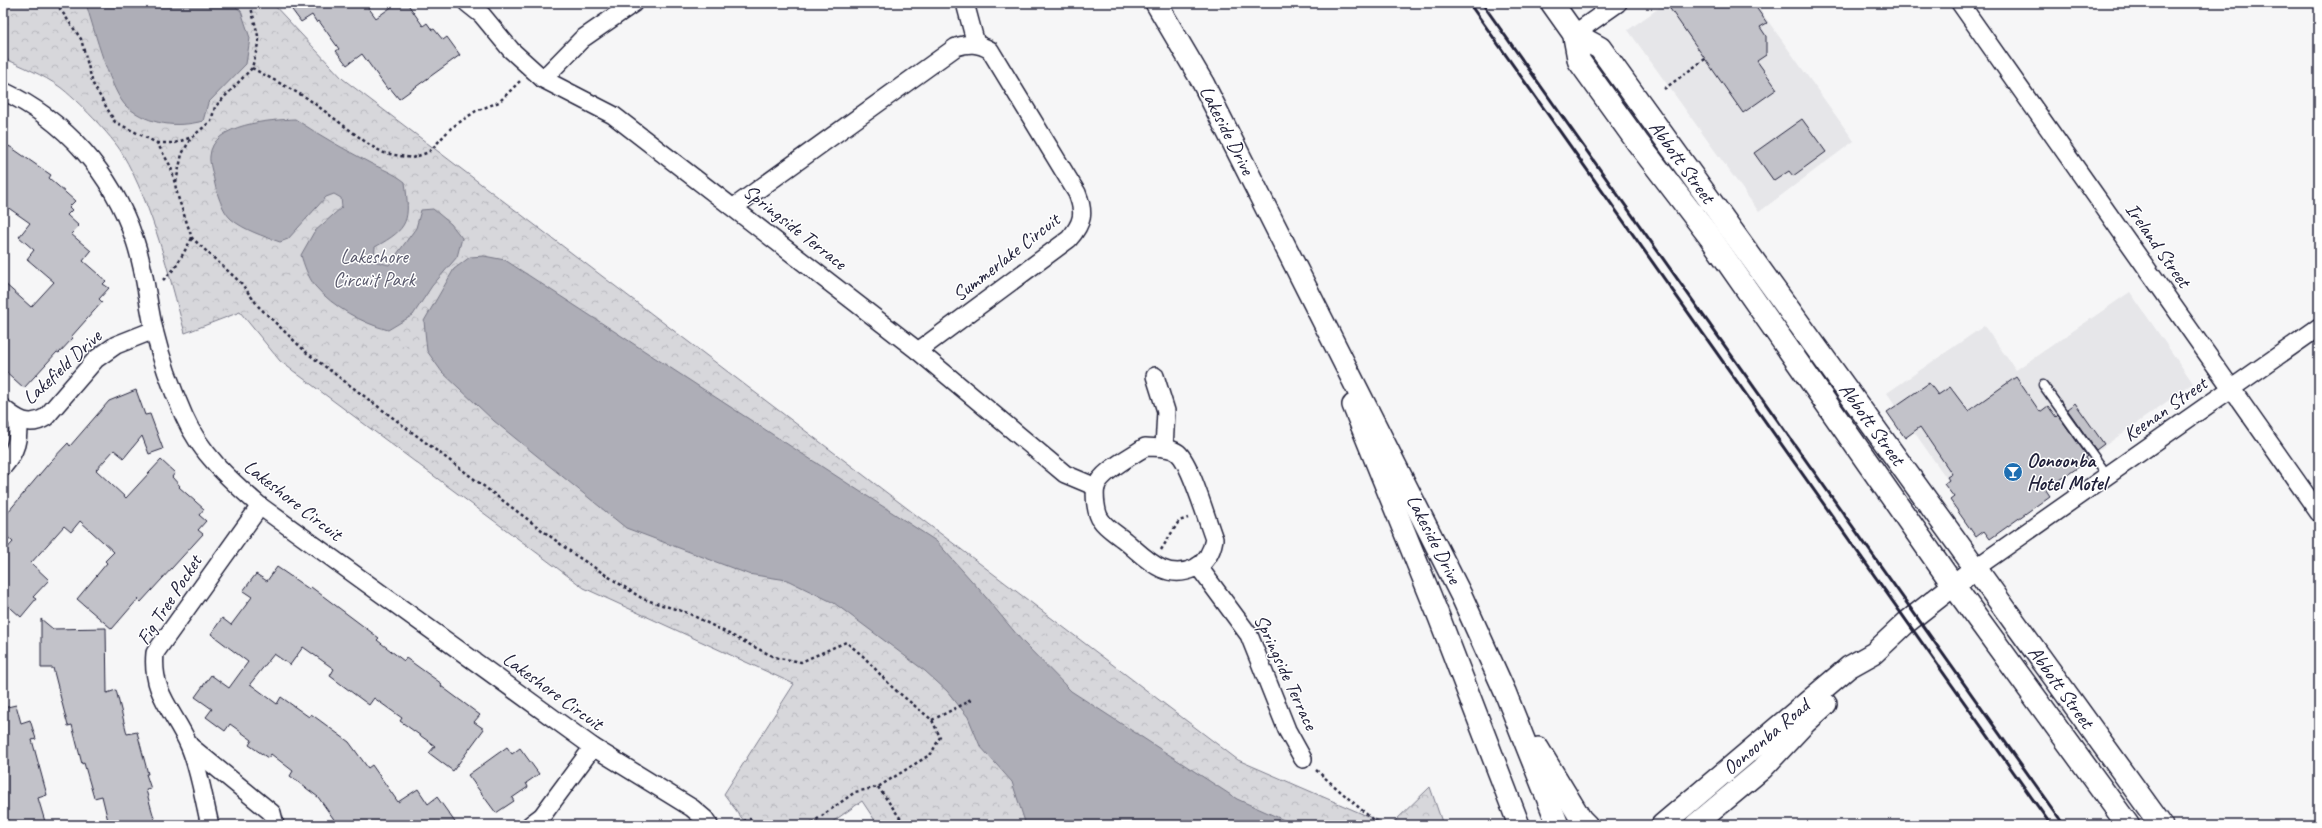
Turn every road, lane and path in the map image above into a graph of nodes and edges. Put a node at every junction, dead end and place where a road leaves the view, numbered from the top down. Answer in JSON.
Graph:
{"nodes":[{"id":1,"x":56,"y":3,"type":"edge"},
{"id":2,"x":250,"y":3,"type":"edge"},
{"id":3,"x":467,"y":3,"type":"edge"},
{"id":4,"x":634,"y":3,"type":"edge"},
{"id":5,"x":965,"y":3,"type":"edge"},
{"id":6,"x":1156,"y":3,"type":"edge"},
{"id":7,"x":1552,"y":3,"type":"edge"},
{"id":8,"x":1618,"y":3,"type":"edge"},
{"id":9,"x":1960,"y":3,"type":"edge"},
{"id":10,"x":1574,"y":34,"type":"junction"},
{"id":11,"x":976,"y":44,"type":"junction"},
{"id":12,"x":1705,"y":59,"type":"dead end"},
{"id":13,"x":252,"y":68,"type":"junction"},
{"id":14,"x":537,"y":74,"type":"junction"},
{"id":15,"x":1664,"y":88,"type":"dead end"},
{"id":16,"x":3,"y":91,"type":"edge"},
{"id":17,"x":192,"y":138,"type":"junction"},
{"id":18,"x":157,"y":143,"type":"junction"},
{"id":19,"x":175,"y":182,"type":"junction"},
{"id":20,"x":734,"y":207,"type":"junction"},
{"id":21,"x":192,"y":238,"type":"junction"},
{"id":22,"x":1294,"y":260,"type":"junction"},
{"id":23,"x":148,"y":294,"type":"junction"},
{"id":24,"x":2319,"y":327,"type":"edge"},
{"id":25,"x":154,"y":330,"type":"junction"},
{"id":26,"x":918,"y":351,"type":"junction"},
{"id":27,"x":1155,"y":376,"type":"dead end"},
{"id":28,"x":2043,"y":385,"type":"dead end"},
{"id":29,"x":2232,"y":388,"type":"junction"},
{"id":30,"x":3,"y":408,"type":"edge"},
{"id":31,"x":16,"y":419,"type":"junction"},
{"id":32,"x":1164,"y":448,"type":"junction"},
{"id":33,"x":3,"y":468,"type":"edge"},
{"id":34,"x":2108,"y":476,"type":"junction"},
{"id":35,"x":1096,"y":487,"type":"junction"},
{"id":36,"x":260,"y":506,"type":"junction"},
{"id":37,"x":1204,"y":512,"type":"junction"},
{"id":38,"x":2319,"y":513,"type":"edge"},
{"id":39,"x":1152,"y":563,"type":"junction"},
{"id":40,"x":1198,"y":566,"type":"junction"},
{"id":41,"x":1977,"y":567,"type":"junction"},
{"id":42,"x":1954,"y":586,"type":"junction"},
{"id":43,"x":1874,"y":653,"type":"junction"},
{"id":44,"x":1505,"y":692,"type":"junction"},
{"id":45,"x":967,"y":697,"type":"dead end"},
{"id":46,"x":932,"y":720,"type":"junction"},
{"id":47,"x":190,"y":746,"type":"junction"},
{"id":48,"x":593,"y":747,"type":"junction"},
{"id":49,"x":1303,"y":759,"type":"joint"},
{"id":50,"x":1762,"y":769,"type":"junction"},
{"id":51,"x":878,"y":788,"type":"junction"},
{"id":52,"x":1519,"y":824,"type":"edge"},
{"id":53,"x":210,"y":825,"type":"edge"},
{"id":54,"x":275,"y":825,"type":"edge"},
{"id":55,"x":530,"y":825,"type":"edge"},
{"id":56,"x":709,"y":825,"type":"edge"},
{"id":57,"x":732,"y":825,"type":"edge"},
{"id":58,"x":760,"y":825,"type":"edge"},
{"id":59,"x":809,"y":825,"type":"edge"},
{"id":60,"x":905,"y":825,"type":"edge"},
{"id":61,"x":1379,"y":825,"type":"edge"},
{"id":62,"x":1558,"y":825,"type":"edge"},
{"id":63,"x":1587,"y":825,"type":"edge"},
{"id":64,"x":1662,"y":825,"type":"edge"},
{"id":65,"x":1695,"y":825,"type":"edge"},
{"id":66,"x":1717,"y":825,"type":"edge"},
{"id":67,"x":2128,"y":825,"type":"edge"},
{"id":68,"x":2161,"y":825,"type":"edge"}],
"edges":[{"from":1,"to":18,"type":"path"},
{"from":2,"to":13,"type":"path"},
{"from":3,"to":14,"type":"street","name":"Springside Terrace"},
{"from":4,"to":14,"type":"street"},
{"from":5,"to":11,"type":"street"},
{"from":6,"to":22,"type":"street","name":"Lakeside Drive"},
{"from":7,"to":10,"type":"main road","name":"Abbott Street"},
{"from":8,"to":10,"type":"street"},
{"from":9,"to":29,"type":"street","name":"Ireland Street"},
{"from":10,"to":41,"type":"main road","name":"Abbott Street"},
{"from":10,"to":42,"type":"main road","name":"Abbott Street"},
{"from":11,"to":20,"type":"street"},
{"from":11,"to":26,"type":"street","name":"Summerlake Circuit"},
{"from":12,"to":15,"type":"path"},
{"from":13,"to":14,"type":"path"},
{"from":13,"to":17,"type":"path"},
{"from":14,"to":20,"type":"street","name":"Springside Terrace"},
{"from":16,"to":23,"type":"street","name":"Lakeshore Circuit"},
{"from":17,"to":18,"type":"path"},
{"from":17,"to":19,"type":"path"},
{"from":18,"to":19,"type":"path"},
{"from":19,"to":21,"type":"path"},
{"from":20,"to":26,"type":"street","name":"Springside Terrace"},
{"from":21,"to":23,"type":"path"},
{"from":21,"to":46,"type":"path"},
{"from":22,"to":44,"type":"street","name":"Lakeside Drive"},
{"from":22,"to":52,"type":"street","name":"Lakeside Drive"},
{"from":23,"to":25,"type":"street","name":"Lakeshore Circuit"},
{"from":24,"to":29,"type":"street","name":"Keenan Street"},
{"from":25,"to":31,"type":"street","name":"Lakefield Drive"},
{"from":25,"to":36,"type":"street","name":"Lakeshore Circuit"},
{"from":26,"to":35,"type":"street","name":"Springside Terrace"},
{"from":27,"to":32,"type":"street"},
{"from":28,"to":34,"type":"lane"},
{"from":29,"to":34,"type":"street","name":"Keenan Street"},
{"from":29,"to":38,"type":"street","name":"Ireland Street"},
{"from":30,"to":31,"type":"street","name":"Lakefield Drive"},
{"from":31,"to":33,"type":"street"},
{"from":32,"to":35,"type":"street"},
{"from":32,"to":37,"type":"street"},
{"from":34,"to":41,"type":"street","name":"Keenan Street"},
{"from":35,"to":39,"type":"street"},
{"from":36,"to":47,"type":"street","name":"Fig Tree Pocket"},
{"from":36,"to":48,"type":"street","name":"Lakeshore Circuit"},
{"from":37,"to":39,"type":"path"},
{"from":37,"to":40,"type":"street"},
{"from":39,"to":40,"type":"street"},
{"from":40,"to":49,"type":"street","name":"Springside Terrace"},
{"from":41,"to":42,"type":"street","name":"Oonoonba Road"},
{"from":41,"to":68,"type":"main road","name":"Abbott Street"},
{"from":42,"to":43,"type":"street","name":"Oonoonba Road"},
{"from":42,"to":67,"type":"main road","name":"Abbott Street"},
{"from":43,"to":50,"type":"street","name":"Oonoonba Road"},
{"from":43,"to":64,"type":"street","name":"Oonoonba Road"},
{"from":44,"to":62,"type":"street","name":"Lakeside Drive"},
{"from":44,"to":63,"type":"street"},
{"from":45,"to":46,"type":"path"},
{"from":46,"to":51,"type":"path"},
{"from":47,"to":53,"type":"street","name":"Fig Tree Pocket"},
{"from":47,"to":54,"type":"street","name":"Fig Tree Pocket"},
{"from":48,"to":55,"type":"street"},
{"from":48,"to":56,"type":"street","name":"Lakeshore Circuit"},
{"from":49,"to":61,"type":"path"},
{"from":50,"to":65,"type":"street","name":"Oonoonba Road"},
{"from":50,"to":66,"type":"street"},
{"from":51,"to":59,"type":"path"},
{"from":51,"to":60,"type":"path"},
{"from":57,"to":58,"type":"path"}]}
